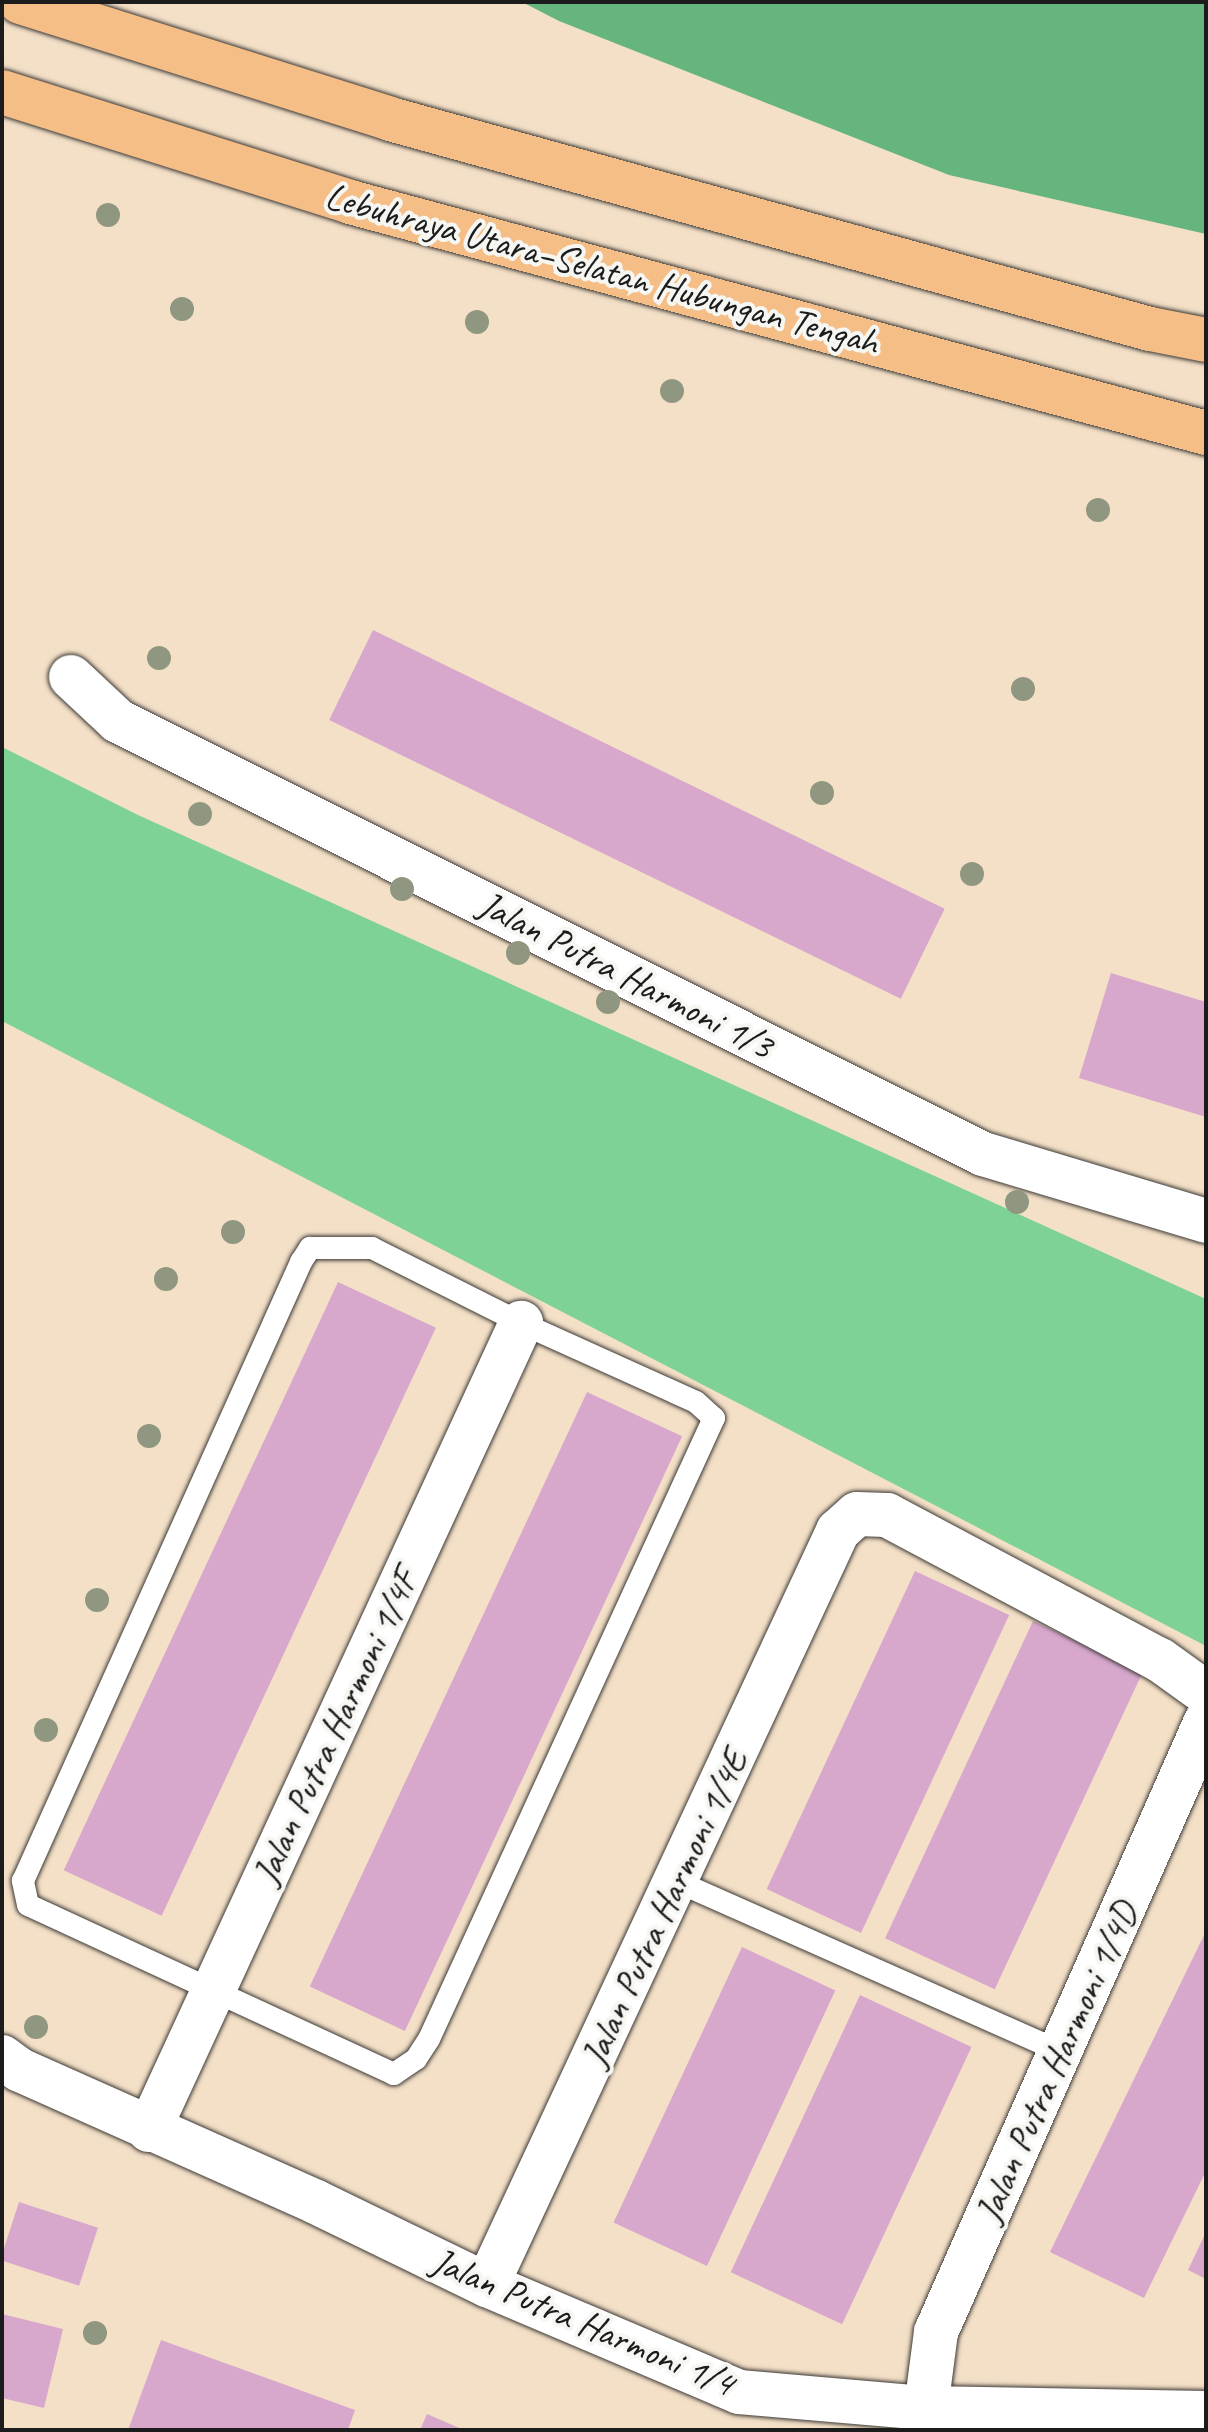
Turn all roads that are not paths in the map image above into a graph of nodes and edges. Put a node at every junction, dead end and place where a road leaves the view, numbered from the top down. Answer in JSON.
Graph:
{"nodes":[{"id":1,"x":20,"y":2,"type":"edge"},
{"id":2,"x":2,"y":92,"type":"edge"},
{"id":3,"x":1206,"y":340,"type":"edge"},
{"id":4,"x":1206,"y":433,"type":"edge"},
{"id":5,"x":71,"y":677,"type":"dead end"},
{"id":6,"x":1206,"y":1221,"type":"edge"},
{"id":7,"x":521,"y":1323,"type":"junction"},
{"id":8,"x":1206,"y":1693,"type":"edge"},
{"id":9,"x":1206,"y":1721,"type":"edge"},
{"id":10,"x":678,"y":1882,"type":"junction"},
{"id":11,"x":213,"y":1992,"type":"junction"},
{"id":12,"x":1061,"y":2052,"type":"junction"},
{"id":13,"x":2,"y":2057,"type":"edge"},
{"id":14,"x":149,"y":2130,"type":"junction"},
{"id":15,"x":487,"y":2285,"type":"junction"},
{"id":16,"x":926,"y":2408,"type":"junction"},
{"id":17,"x":1206,"y":2413,"type":"edge"}],
"edges":[{"from":1,"to":3,"type":"highway"},
{"from":2,"to":4,"type":"highway","name":"Lebuhraya Utara–Selatan Hubungan Tengah"},
{"from":5,"to":6,"type":"street","name":"Jalan Putra Harmoni 1/3"},
{"from":7,"to":11,"type":"street","name":"Jalan Putra Harmoni 1/4F"},
{"from":7,"to":11,"type":"lane"},
{"from":7,"to":11,"type":"lane"},
{"from":8,"to":10,"type":"street","name":"Jalan Putra Harmoni 1/4E"},
{"from":9,"to":12,"type":"street","name":"Jalan Putra Harmoni 1/4D"},
{"from":10,"to":12,"type":"lane"},
{"from":10,"to":15,"type":"street","name":"Jalan Putra Harmoni 1/4E"},
{"from":11,"to":14,"type":"street","name":"Jalan Putra Harmoni 1/4F"},
{"from":12,"to":16,"type":"street","name":"Jalan Putra Harmoni 1/4D"},
{"from":13,"to":14,"type":"street","name":"Jalan Putra Harmoni 1/4"},
{"from":14,"to":15,"type":"street","name":"Jalan Putra Harmoni 1/4"},
{"from":15,"to":16,"type":"street","name":"Jalan Putra Harmoni 1/4"},
{"from":16,"to":17,"type":"street","name":"Jalan Putra Harmoni 1/4"}]}
